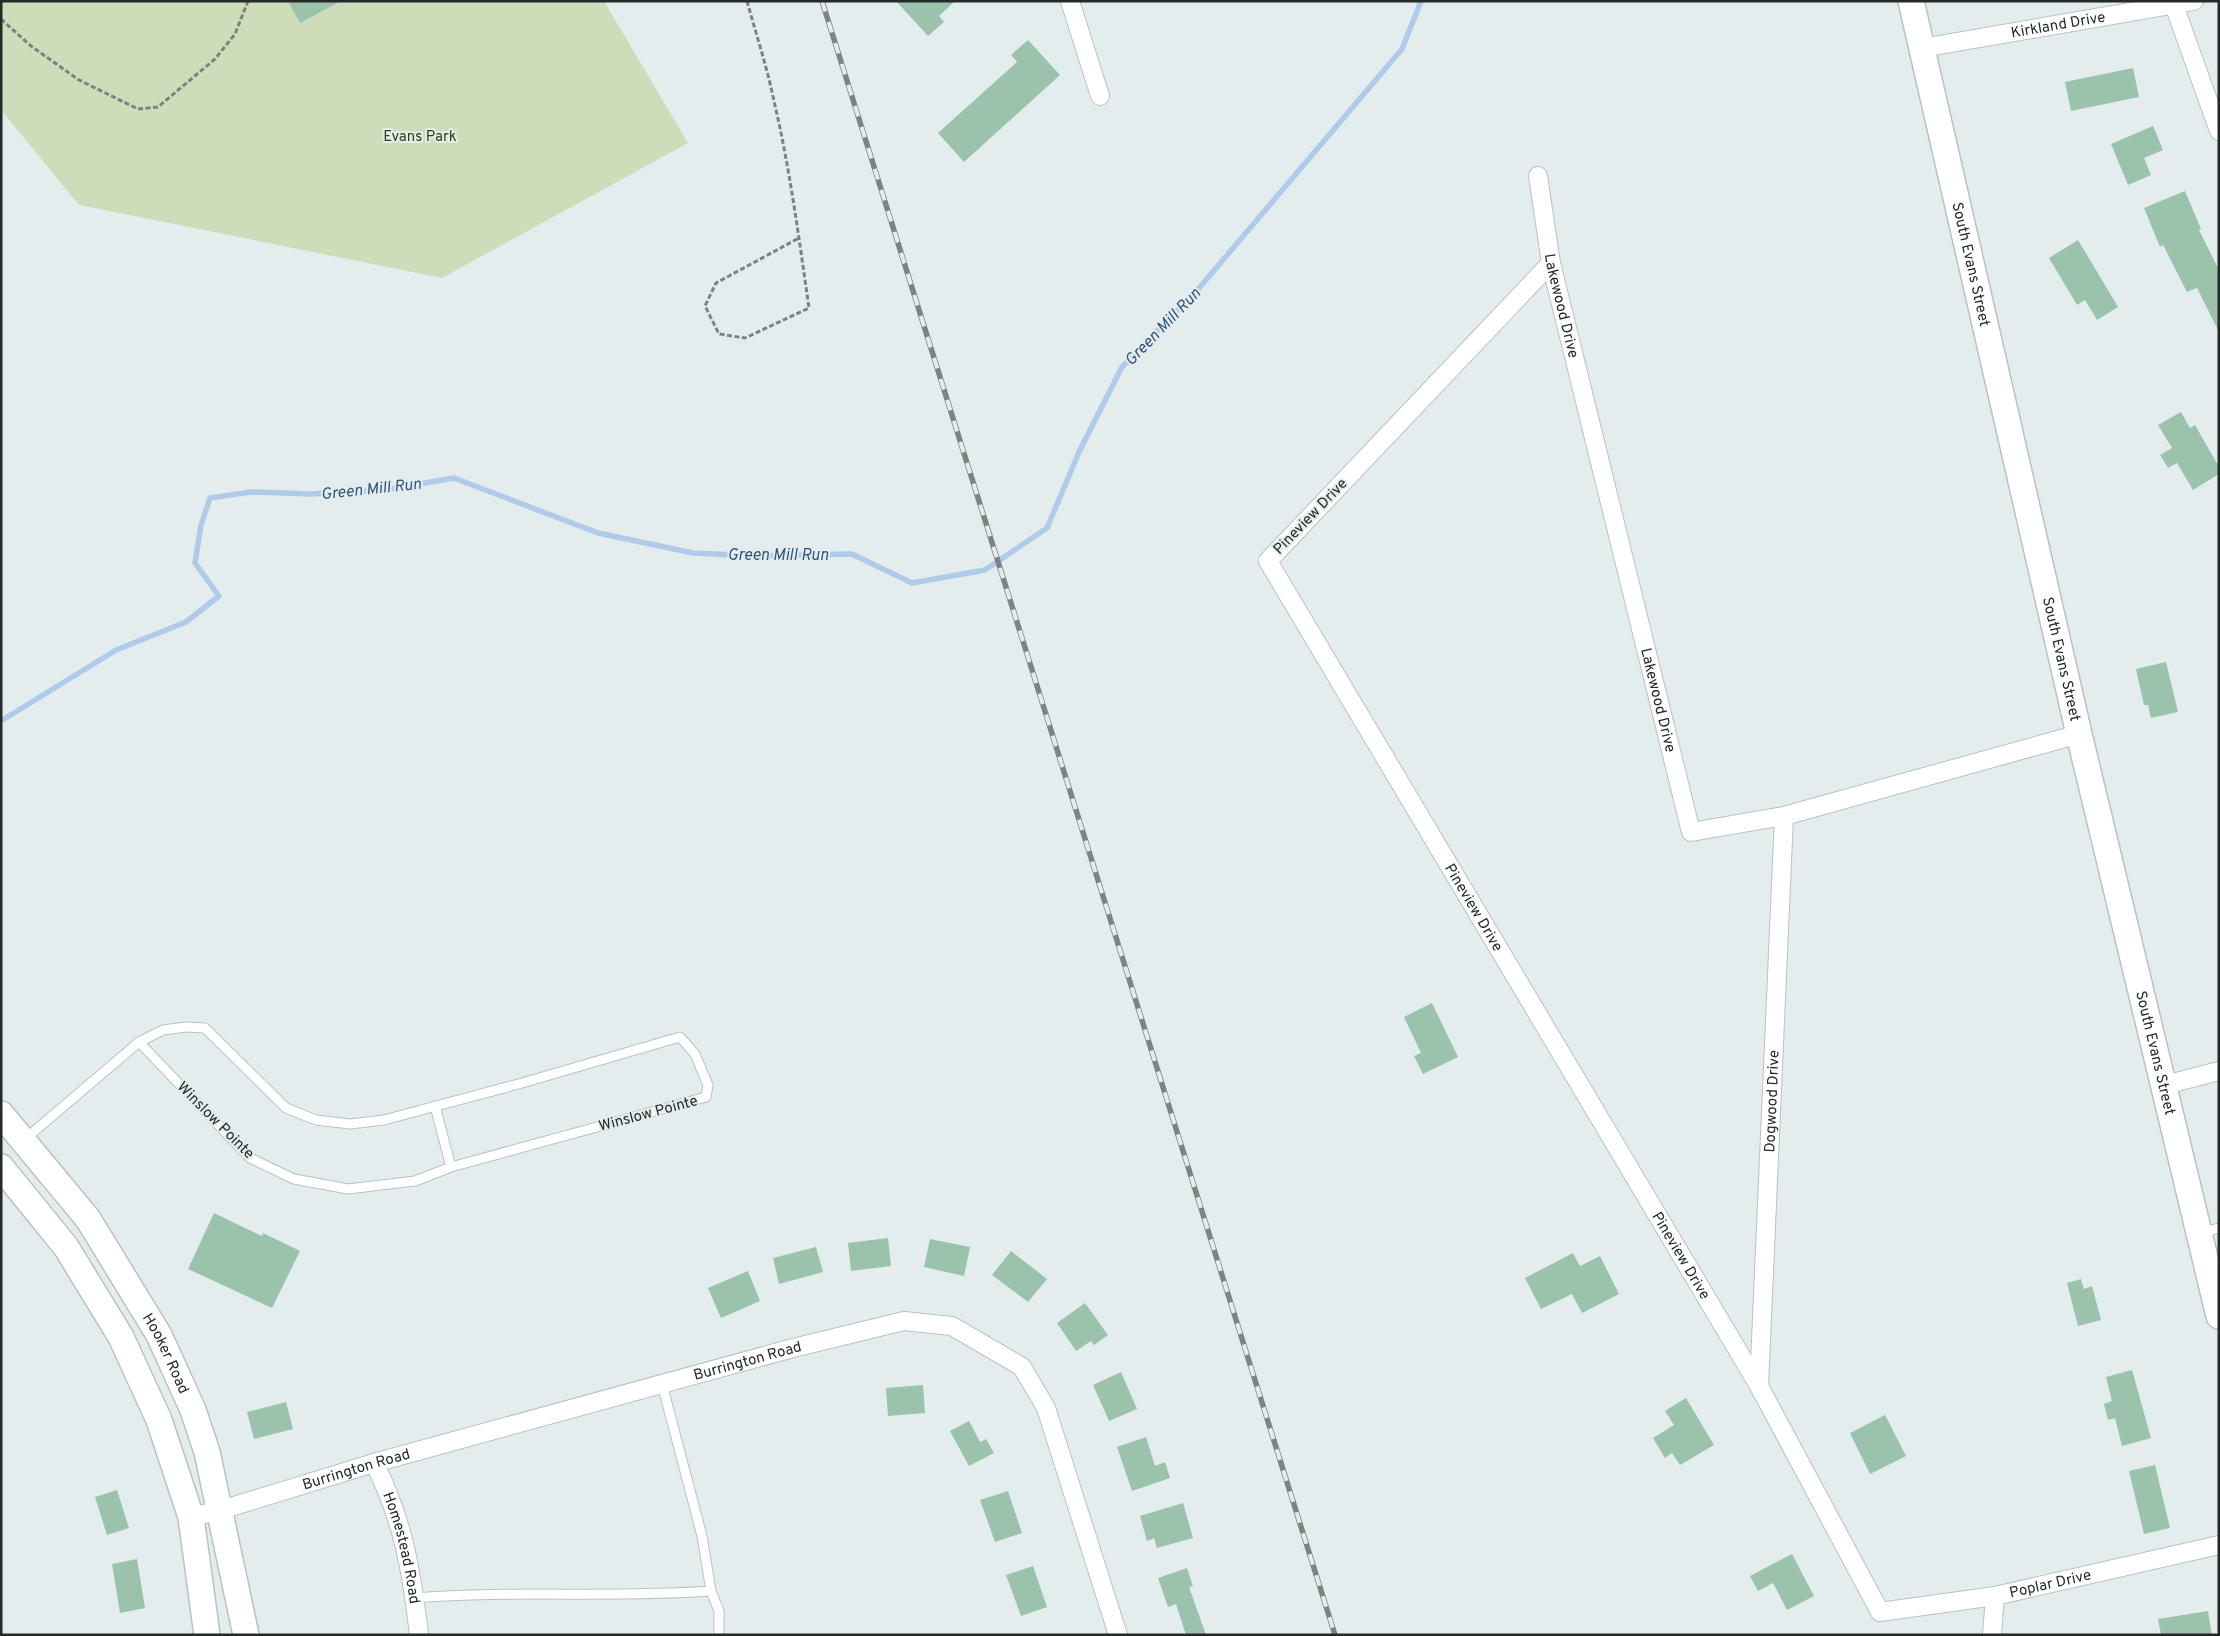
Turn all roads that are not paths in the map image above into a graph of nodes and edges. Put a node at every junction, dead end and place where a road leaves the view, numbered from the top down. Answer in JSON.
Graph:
{"nodes":[{"id":1,"x":1070,"y":1,"type":"edge"},
{"id":2,"x":1911,"y":1,"type":"edge"},
{"id":3,"x":2194,"y":1,"type":"edge"},
{"id":4,"x":2174,"y":5,"type":"junction"},
{"id":5,"x":1922,"y":48,"type":"junction"},
{"id":6,"x":1100,"y":96,"type":"dead end"},
{"id":7,"x":2219,"y":131,"type":"edge"},
{"id":8,"x":1538,"y":176,"type":"dead end"},
{"id":9,"x":1551,"y":263,"type":"junction"},
{"id":10,"x":2079,"y":734,"type":"junction"},
{"id":11,"x":1784,"y":816,"type":"junction"},
{"id":12,"x":139,"y":1042,"type":"junction"},
{"id":13,"x":2219,"y":1071,"type":"edge"},
{"id":14,"x":2165,"y":1085,"type":"junction"},
{"id":15,"x":435,"y":1106,"type":"junction"},
{"id":16,"x":1,"y":1114,"type":"edge"},
{"id":17,"x":24,"y":1140,"type":"junction"},
{"id":18,"x":1,"y":1167,"type":"edge"},
{"id":19,"x":451,"y":1167,"type":"junction"},
{"id":20,"x":2209,"y":1231,"type":"edge"},
{"id":21,"x":2218,"y":1305,"type":"edge"},
{"id":22,"x":662,"y":1384,"type":"junction"},
{"id":23,"x":1759,"y":1386,"type":"junction"},
{"id":24,"x":374,"y":1463,"type":"junction"},
{"id":25,"x":221,"y":1510,"type":"junction"},
{"id":26,"x":191,"y":1517,"type":"junction"},
{"id":27,"x":2219,"y":1545,"type":"edge"},
{"id":28,"x":711,"y":1591,"type":"junction"},
{"id":29,"x":1995,"y":1596,"type":"junction"},
{"id":30,"x":414,"y":1598,"type":"junction"},
{"id":31,"x":1880,"y":1612,"type":"joint"},
{"id":32,"x":208,"y":1635,"type":"edge"},
{"id":33,"x":246,"y":1635,"type":"edge"},
{"id":34,"x":419,"y":1635,"type":"edge"},
{"id":35,"x":719,"y":1635,"type":"edge"},
{"id":36,"x":1118,"y":1635,"type":"edge"},
{"id":37,"x":1992,"y":1635,"type":"edge"}],
"edges":[{"from":1,"to":6,"type":"street"},
{"from":2,"to":5,"type":"main road","name":"South Evans Street"},
{"from":3,"to":4,"type":"street","name":"Kirkland Drive"},
{"from":4,"to":5,"type":"street","name":"Kirkland Drive"},
{"from":4,"to":7,"type":"street"},
{"from":5,"to":10,"type":"main road","name":"South Evans Street"},
{"from":8,"to":9,"type":"street","name":"Lakewood Drive"},
{"from":9,"to":11,"type":"street","name":"Lakewood Drive"},
{"from":9,"to":23,"type":"street","name":"Pineview Drive"},
{"from":10,"to":11,"type":"street","name":"Lakewood Drive"},
{"from":10,"to":14,"type":"main road","name":"South Evans Street"},
{"from":11,"to":23,"type":"street","name":"Dogwood Drive"},
{"from":12,"to":15,"type":"lane","name":"Winslow Pointe"},
{"from":12,"to":17,"type":"lane","name":"Winslow Pointe"},
{"from":12,"to":19,"type":"lane","name":"Winslow Pointe"},
{"from":13,"to":14,"type":"street"},
{"from":14,"to":20,"type":"main road","name":"South Evans Street"},
{"from":15,"to":19,"type":"lane"},
{"from":15,"to":19,"type":"lane","name":"Winslow Pointe"},
{"from":16,"to":17,"type":"main road","name":"Hooker Road"},
{"from":17,"to":25,"type":"main road","name":"Hooker Road"},
{"from":18,"to":26,"type":"main road"},
{"from":20,"to":21,"type":"main road","name":"South Evans Street"},
{"from":22,"to":24,"type":"street","name":"Burrington Road"},
{"from":22,"to":28,"type":"lane"},
{"from":22,"to":36,"type":"street","name":"Burrington Road"},
{"from":23,"to":31,"type":"street","name":"Pineview Drive"},
{"from":24,"to":25,"type":"street","name":"Burrington Road"},
{"from":24,"to":30,"type":"street","name":"Homestead Road"},
{"from":25,"to":26,"type":"street","name":"Burrington Road"},
{"from":25,"to":33,"type":"main road","name":"Hooker Road"},
{"from":26,"to":32,"type":"main road"},
{"from":27,"to":29,"type":"street","name":"Poplar Drive"},
{"from":28,"to":30,"type":"lane"},
{"from":28,"to":35,"type":"lane"},
{"from":29,"to":31,"type":"street","name":"Poplar Drive"},
{"from":29,"to":37,"type":"street"},
{"from":30,"to":34,"type":"street","name":"Homestead Road"}]}
